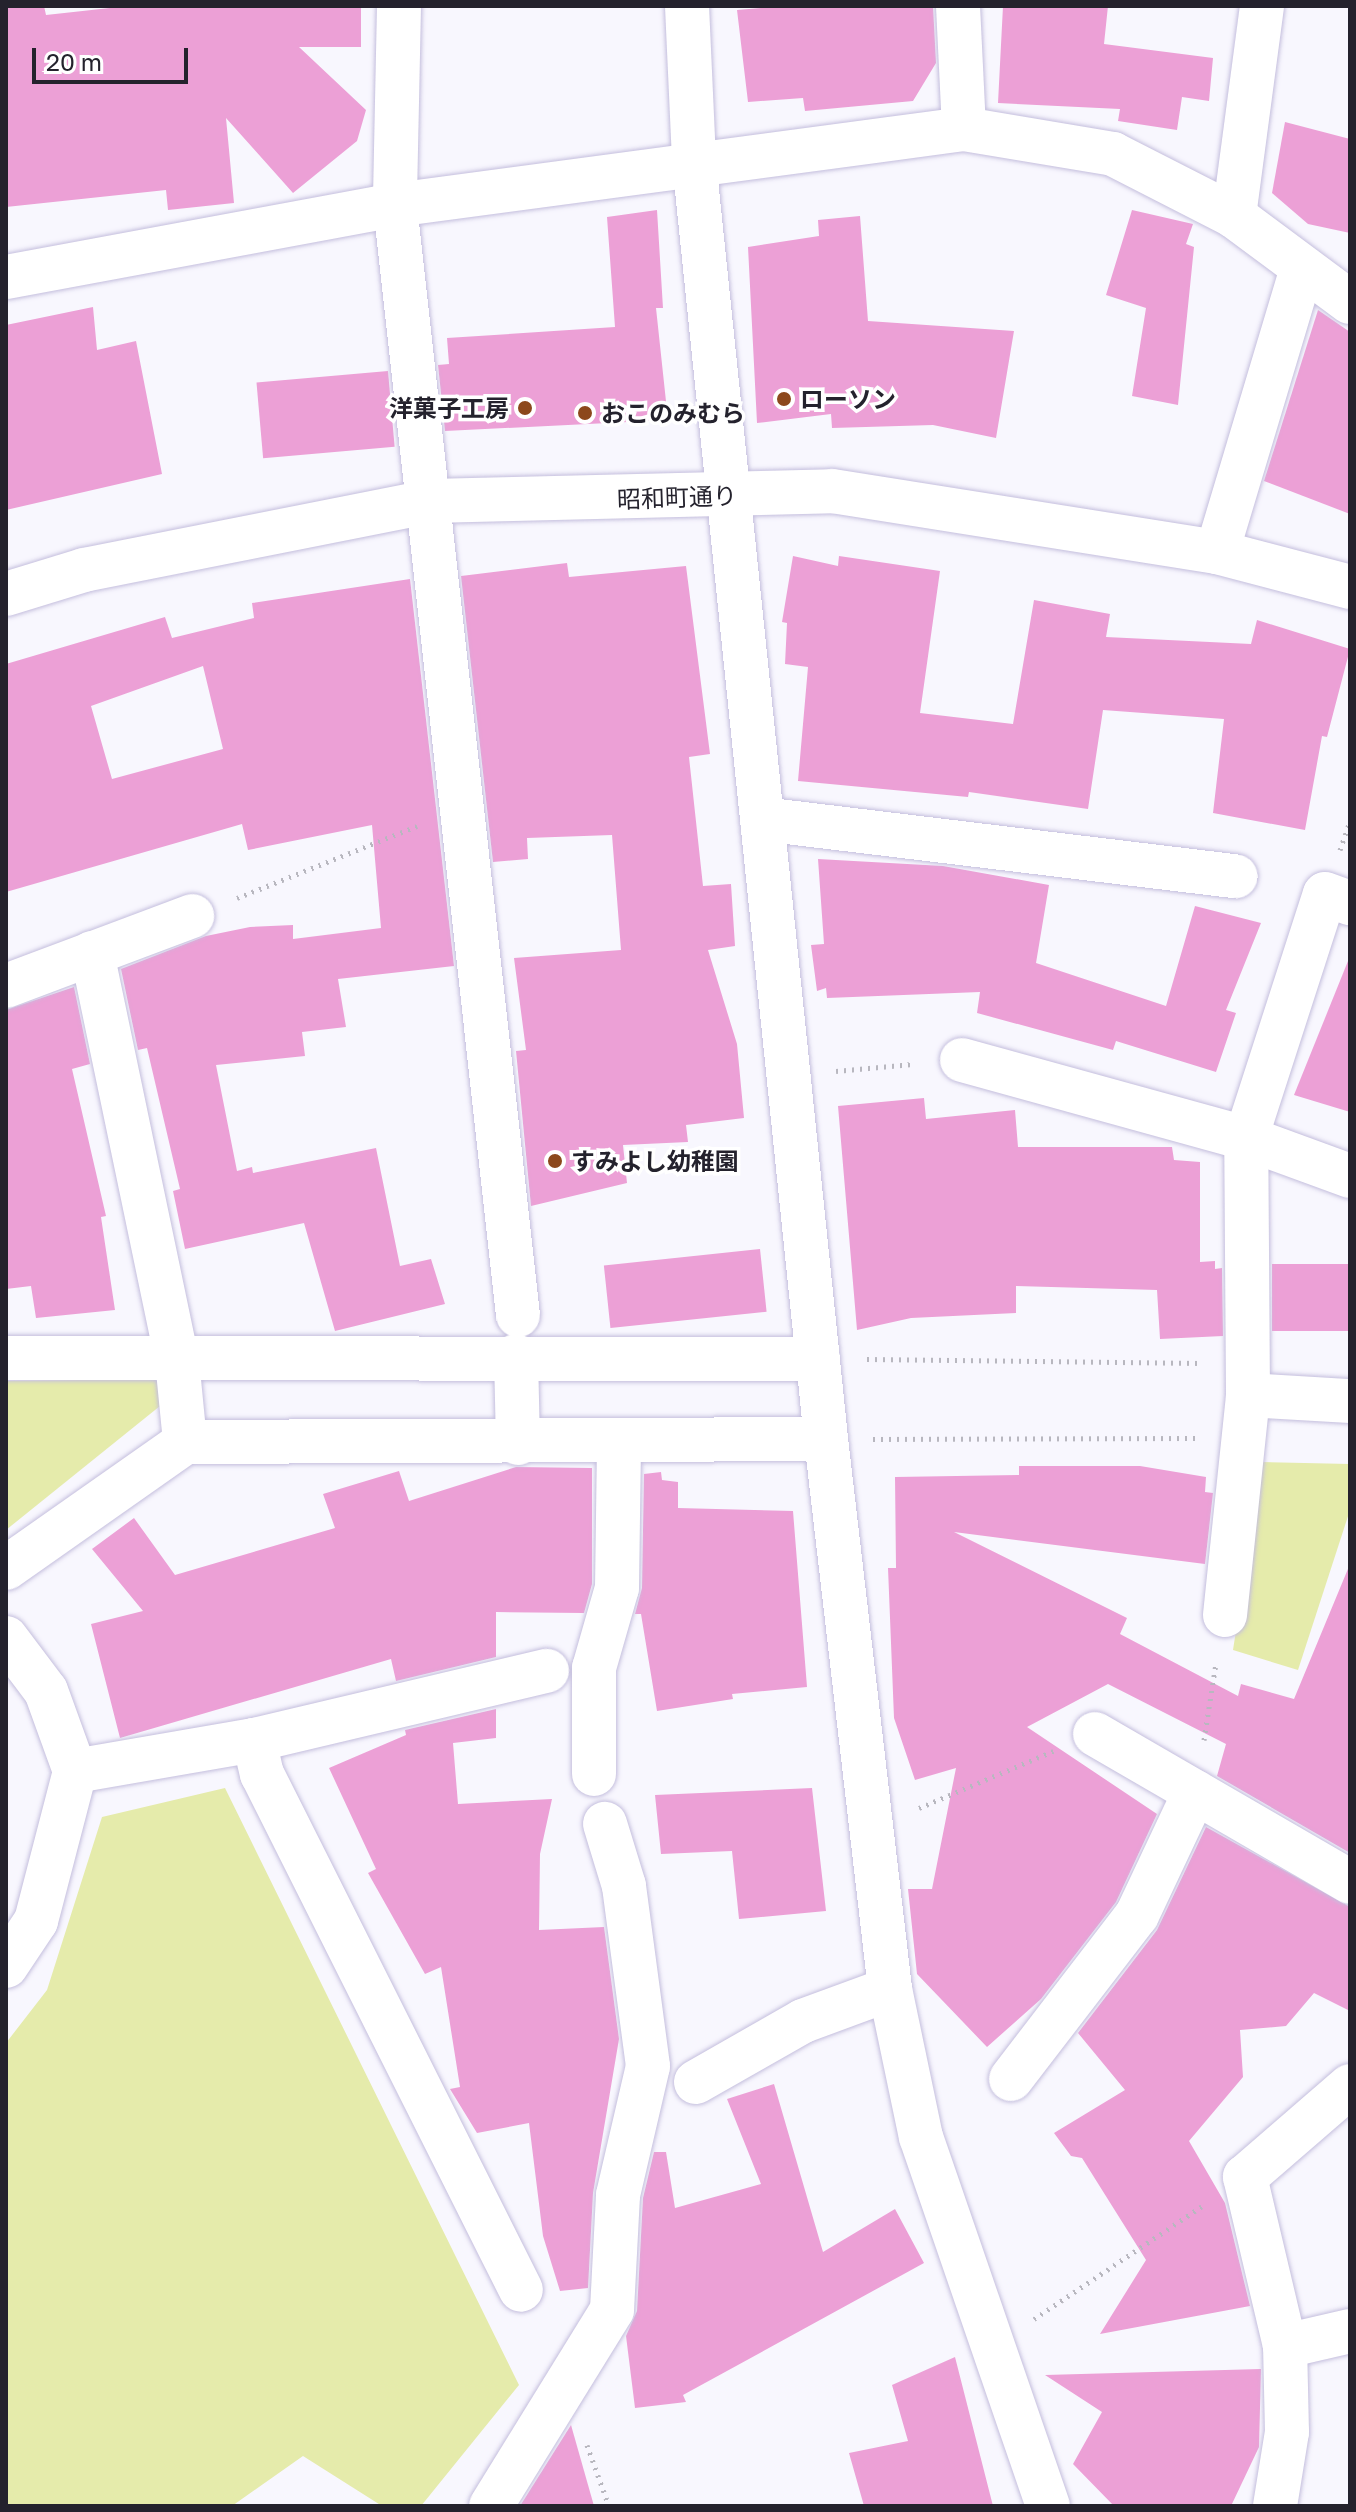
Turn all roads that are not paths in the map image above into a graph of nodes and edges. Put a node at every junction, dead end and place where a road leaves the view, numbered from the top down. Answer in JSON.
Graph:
{"nodes":[{"id":1,"x":399,"y":6,"type":"edge"},
{"id":2,"x":687,"y":6,"type":"edge"},
{"id":3,"x":958,"y":6,"type":"edge"},
{"id":4,"x":1262,"y":6,"type":"edge"},
{"id":5,"x":964,"y":129,"type":"junction"},
{"id":6,"x":694,"y":161,"type":"junction"},
{"id":7,"x":395,"y":205,"type":"junction"},
{"id":8,"x":1234,"y":216,"type":"junction"},
{"id":9,"x":1302,"y":269,"type":"junction"},
{"id":10,"x":6,"y":277,"type":"edge"},
{"id":11,"x":1350,"y":302,"type":"edge"},
{"id":12,"x":728,"y":495,"type":"junction"},
{"id":13,"x":432,"y":501,"type":"junction"},
{"id":14,"x":1217,"y":552,"type":"junction"},
{"id":15,"x":1350,"y":587,"type":"edge"},
{"id":16,"x":6,"y":594,"type":"edge"},
{"id":17,"x":762,"y":819,"type":"junction"},
{"id":18,"x":1236,"y":876,"type":"dead end"},
{"id":19,"x":1350,"y":903,"type":"edge"},
{"id":20,"x":192,"y":916,"type":"road end"},
{"id":21,"x":92,"y":953,"type":"junction"},
{"id":22,"x":6,"y":986,"type":"edge"},
{"id":23,"x":962,"y":1060,"type":"road end"},
{"id":24,"x":1246,"y":1138,"type":"junction"},
{"id":25,"x":1350,"y":1176,"type":"edge"},
{"id":26,"x":517,"y":1336,"type":"junction"},
{"id":27,"x":6,"y":1358,"type":"edge"},
{"id":28,"x":818,"y":1359,"type":"junction"},
{"id":29,"x":177,"y":1360,"type":"junction"},
{"id":30,"x":1248,"y":1377,"type":"junction"},
{"id":31,"x":1350,"y":1401,"type":"edge"},
{"id":32,"x":826,"y":1439,"type":"junction"},
{"id":33,"x":185,"y":1442,"type":"junction"},
{"id":34,"x":518,"y":1443,"type":"junction"},
{"id":35,"x":619,"y":1445,"type":"junction"},
{"id":36,"x":6,"y":1568,"type":"edge"},
{"id":37,"x":1225,"y":1615,"type":"road end"},
{"id":38,"x":6,"y":1638,"type":"edge"},
{"id":39,"x":547,"y":1671,"type":"dead end"},
{"id":40,"x":1095,"y":1734,"type":"road end"},
{"id":41,"x":254,"y":1740,"type":"junction"},
{"id":42,"x":75,"y":1771,"type":"junction"},
{"id":43,"x":594,"y":1774,"type":"dead end"},
{"id":44,"x":1195,"y":1792,"type":"junction"},
{"id":45,"x":605,"y":1824,"type":"dead end"},
{"id":46,"x":1350,"y":1882,"type":"edge"},
{"id":47,"x":6,"y":1966,"type":"edge"},
{"id":48,"x":890,"y":1989,"type":"junction"},
{"id":49,"x":1011,"y":2079,"type":"dead end"},
{"id":50,"x":696,"y":2082,"type":"dead end"},
{"id":51,"x":1350,"y":2086,"type":"edge"},
{"id":52,"x":521,"y":2290,"type":"dead end"},
{"id":53,"x":1350,"y":2331,"type":"edge"},
{"id":54,"x":1285,"y":2346,"type":"junction"},
{"id":55,"x":491,"y":2506,"type":"edge"},
{"id":56,"x":1048,"y":2506,"type":"edge"},
{"id":57,"x":1275,"y":2506,"type":"edge"}],
"edges":[{"from":1,"to":7,"type":"street"},
{"from":2,"to":6,"type":"street"},
{"from":3,"to":5,"type":"street"},
{"from":4,"to":8,"type":"street"},
{"from":5,"to":6,"type":"street"},
{"from":5,"to":8,"type":"street"},
{"from":6,"to":7,"type":"street"},
{"from":6,"to":12,"type":"street"},
{"from":7,"to":10,"type":"street"},
{"from":7,"to":13,"type":"street"},
{"from":8,"to":9,"type":"street"},
{"from":9,"to":11,"type":"street"},
{"from":9,"to":14,"type":"street"},
{"from":12,"to":13,"type":"street","name":"昭和町通り"},
{"from":12,"to":14,"type":"street","name":"昭和町通り"},
{"from":12,"to":17,"type":"street"},
{"from":13,"to":16,"type":"street","name":"昭和町通り"},
{"from":13,"to":26,"type":"street"},
{"from":14,"to":15,"type":"street","name":"昭和町通り"},
{"from":17,"to":18,"type":"street"},
{"from":17,"to":28,"type":"street"},
{"from":19,"to":24,"type":"street"},
{"from":20,"to":21,"type":"street"},
{"from":21,"to":22,"type":"street"},
{"from":21,"to":29,"type":"street"},
{"from":23,"to":24,"type":"street"},
{"from":24,"to":25,"type":"street"},
{"from":24,"to":30,"type":"street"},
{"from":26,"to":28,"type":"street"},
{"from":26,"to":29,"type":"street"},
{"from":26,"to":34,"type":"street"},
{"from":27,"to":29,"type":"street"},
{"from":28,"to":32,"type":"street"},
{"from":29,"to":33,"type":"street"},
{"from":30,"to":31,"type":"street"},
{"from":30,"to":37,"type":"street"},
{"from":32,"to":35,"type":"street"},
{"from":32,"to":48,"type":"street"},
{"from":33,"to":34,"type":"street"},
{"from":33,"to":36,"type":"street"},
{"from":34,"to":35,"type":"street"},
{"from":35,"to":43,"type":"street"},
{"from":38,"to":42,"type":"street"},
{"from":39,"to":41,"type":"street"},
{"from":40,"to":44,"type":"street"},
{"from":41,"to":42,"type":"street"},
{"from":41,"to":52,"type":"street"},
{"from":42,"to":47,"type":"street"},
{"from":44,"to":46,"type":"street"},
{"from":44,"to":49,"type":"street"},
{"from":45,"to":55,"type":"street"},
{"from":48,"to":50,"type":"street"},
{"from":48,"to":56,"type":"street"},
{"from":51,"to":54,"type":"street"},
{"from":53,"to":54,"type":"street"},
{"from":54,"to":57,"type":"street"}]}
